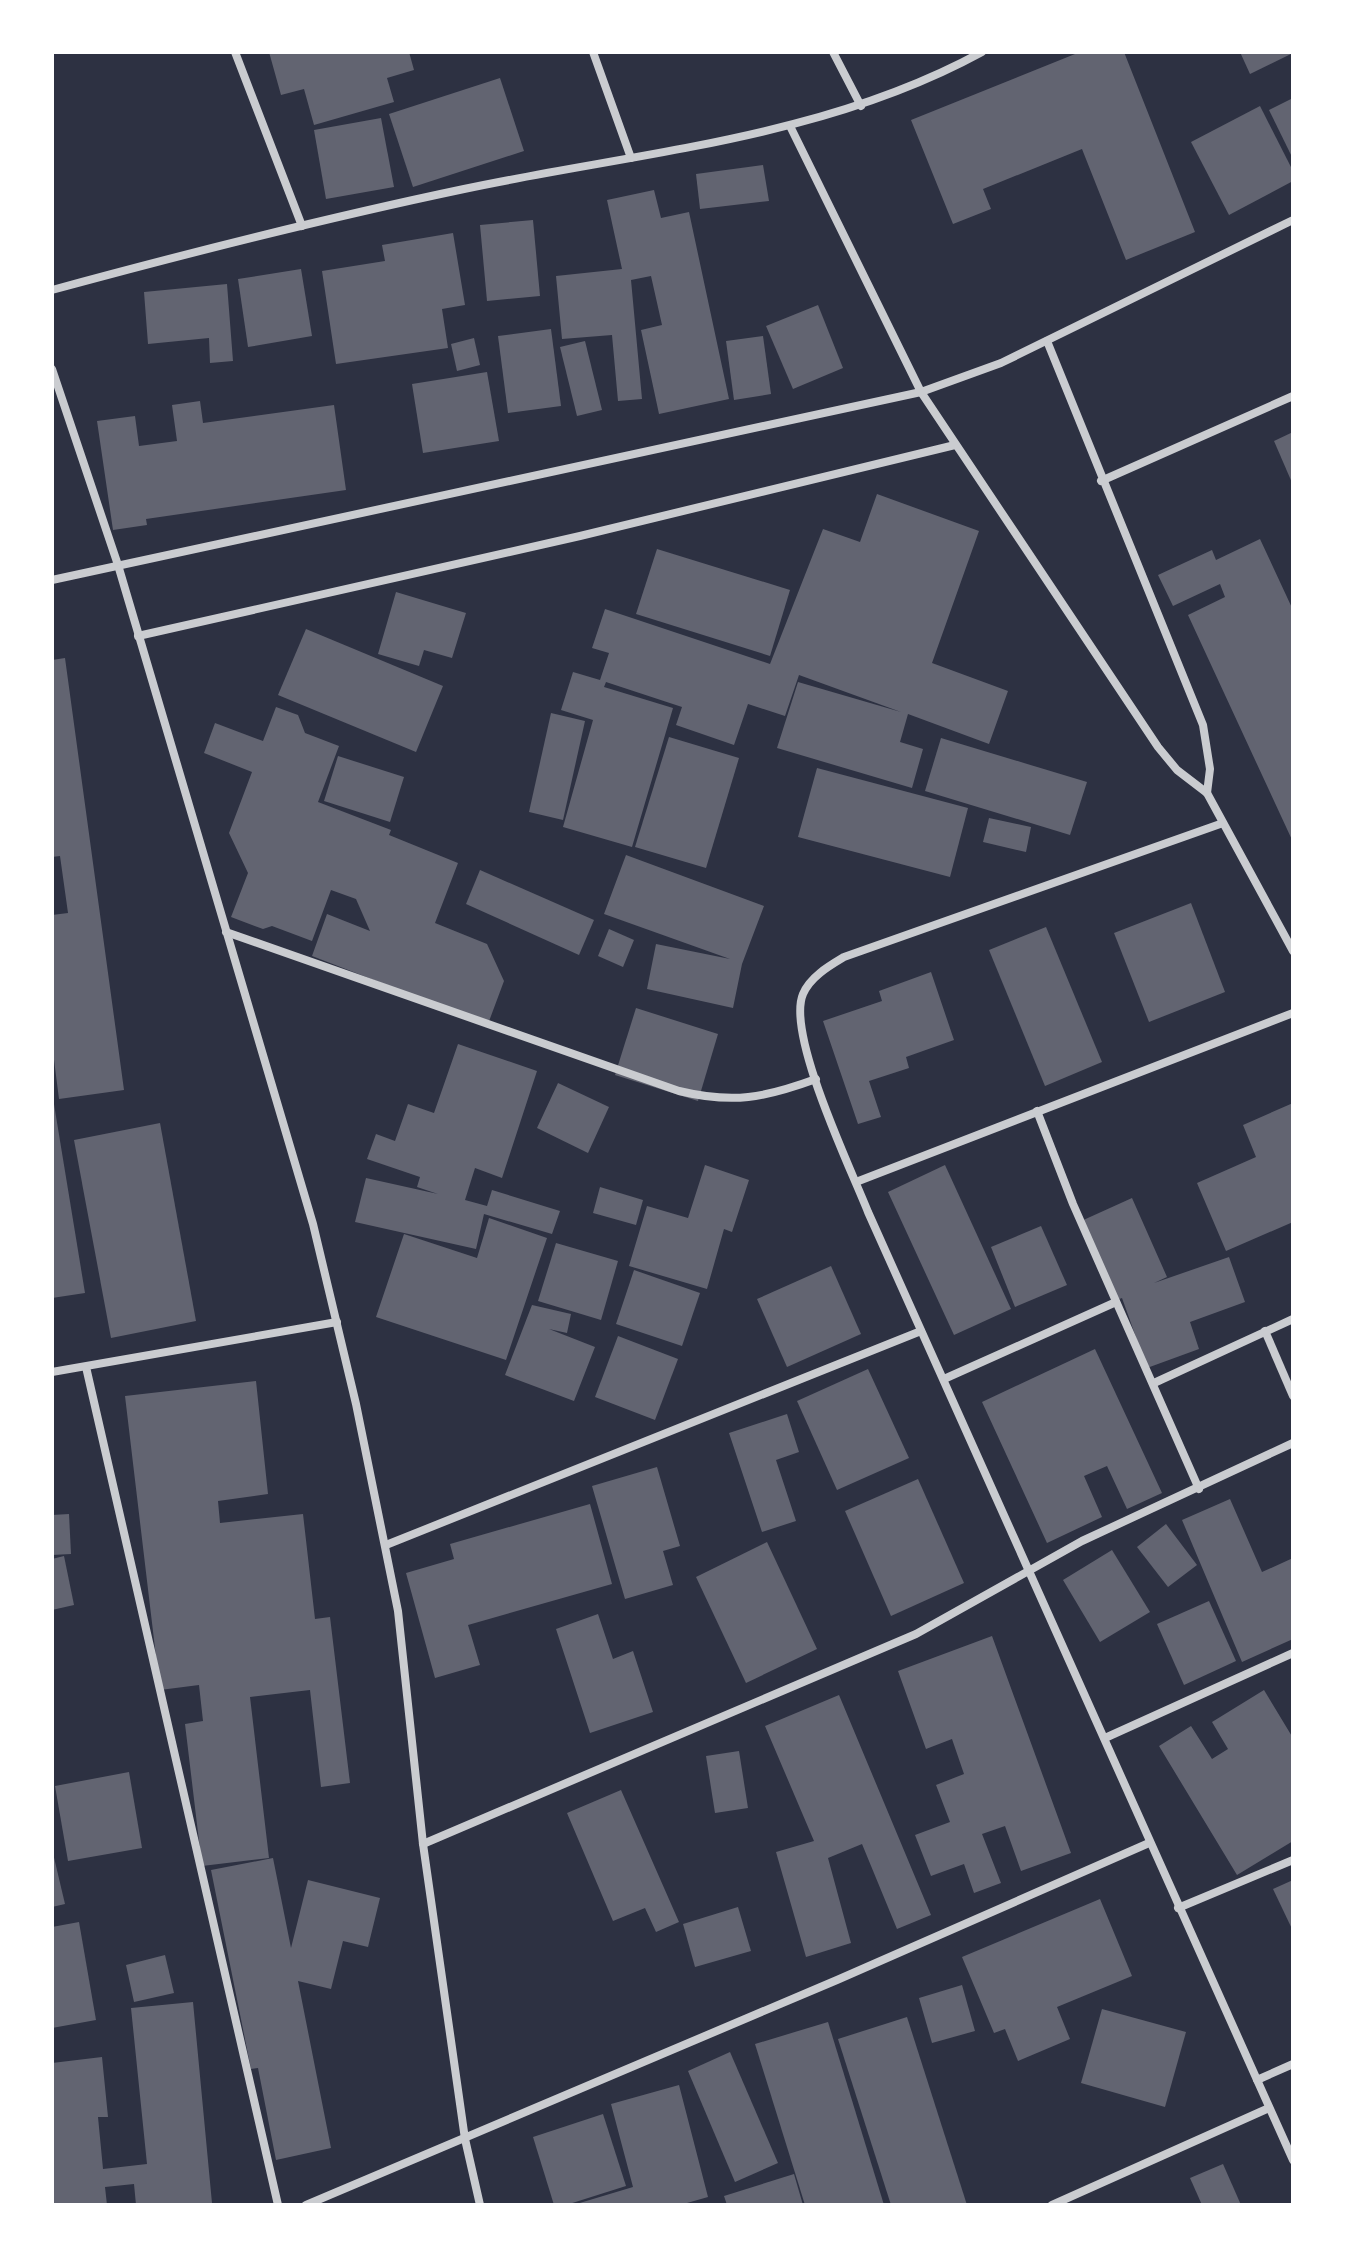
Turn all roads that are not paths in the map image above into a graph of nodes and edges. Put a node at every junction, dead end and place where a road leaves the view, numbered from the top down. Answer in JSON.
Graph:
{"nodes":[{"id":1,"x":235,"y":52,"type":"edge"},
{"id":2,"x":593,"y":52,"type":"edge"},
{"id":3,"x":833,"y":52,"type":"edge"},
{"id":4,"x":982,"y":52,"type":"edge"},
{"id":5,"x":861,"y":106,"type":"junction"},
{"id":6,"x":790,"y":126,"type":"junction"},
{"id":7,"x":631,"y":158,"type":"junction"},
{"id":8,"x":1293,"y":220,"type":"edge"},
{"id":9,"x":302,"y":226,"type":"junction"},
{"id":10,"x":52,"y":290,"type":"edge"},
{"id":11,"x":1047,"y":341,"type":"junction"},
{"id":12,"x":52,"y":369,"type":"edge"},
{"id":13,"x":921,"y":392,"type":"junction"},
{"id":14,"x":1293,"y":396,"type":"edge"},
{"id":15,"x":955,"y":445,"type":"junction"},
{"id":16,"x":1101,"y":481,"type":"junction"},
{"id":17,"x":118,"y":565,"type":"junction"},
{"id":18,"x":52,"y":580,"type":"edge"},
{"id":19,"x":138,"y":636,"type":"junction"},
{"id":20,"x":1207,"y":793,"type":"junction"},
{"id":21,"x":1223,"y":823,"type":"junction"},
{"id":22,"x":226,"y":932,"type":"junction"},
{"id":23,"x":1293,"y":951,"type":"edge"},
{"id":24,"x":1293,"y":1013,"type":"edge"},
{"id":25,"x":816,"y":1079,"type":"junction"},
{"id":26,"x":1037,"y":1111,"type":"junction"},
{"id":27,"x":856,"y":1182,"type":"junction"},
{"id":28,"x":1116,"y":1302,"type":"junction"},
{"id":29,"x":1293,"y":1319,"type":"edge"},
{"id":30,"x":337,"y":1322,"type":"junction"},
{"id":31,"x":921,"y":1331,"type":"junction"},
{"id":32,"x":1265,"y":1331,"type":"junction"},
{"id":33,"x":86,"y":1367,"type":"junction"},
{"id":34,"x":52,"y":1372,"type":"edge"},
{"id":35,"x":944,"y":1379,"type":"junction"},
{"id":36,"x":1154,"y":1383,"type":"junction"},
{"id":37,"x":1293,"y":1396,"type":"edge"},
{"id":38,"x":1293,"y":1443,"type":"edge"},
{"id":39,"x":1199,"y":1489,"type":"junction"},
{"id":40,"x":386,"y":1545,"type":"junction"},
{"id":41,"x":1030,"y":1570,"type":"junction"},
{"id":42,"x":1293,"y":1653,"type":"edge"},
{"id":43,"x":1105,"y":1738,"type":"junction"},
{"id":44,"x":1149,"y":1843,"type":"junction"},
{"id":45,"x":423,"y":1844,"type":"junction"},
{"id":46,"x":1293,"y":1860,"type":"edge"},
{"id":47,"x":1178,"y":1908,"type":"junction"},
{"id":48,"x":1293,"y":2064,"type":"edge"},
{"id":49,"x":1257,"y":2080,"type":"junction"},
{"id":50,"x":1269,"y":2108,"type":"junction"},
{"id":51,"x":465,"y":2139,"type":"junction"},
{"id":52,"x":1293,"y":2160,"type":"edge"},
{"id":53,"x":278,"y":2205,"type":"edge"},
{"id":54,"x":306,"y":2205,"type":"edge"},
{"id":55,"x":480,"y":2205,"type":"edge"},
{"id":56,"x":1052,"y":2205,"type":"edge"}],
"edges":[{"from":1,"to":9,"type":"street"},
{"from":2,"to":7,"type":"street"},
{"from":3,"to":5,"type":"street"},
{"from":4,"to":5,"type":"street"},
{"from":5,"to":6,"type":"street"},
{"from":6,"to":7,"type":"street"},
{"from":6,"to":13,"type":"street"},
{"from":7,"to":9,"type":"street"},
{"from":8,"to":11,"type":"street"},
{"from":9,"to":10,"type":"street"},
{"from":11,"to":13,"type":"street"},
{"from":11,"to":16,"type":"street"},
{"from":12,"to":17,"type":"street"},
{"from":13,"to":15,"type":"street"},
{"from":13,"to":17,"type":"street"},
{"from":14,"to":16,"type":"street"},
{"from":15,"to":19,"type":"street"},
{"from":15,"to":20,"type":"street"},
{"from":16,"to":20,"type":"street"},
{"from":17,"to":18,"type":"street"},
{"from":17,"to":19,"type":"street"},
{"from":19,"to":22,"type":"street"},
{"from":20,"to":21,"type":"street"},
{"from":21,"to":23,"type":"street"},
{"from":21,"to":25,"type":"street"},
{"from":22,"to":25,"type":"street"},
{"from":22,"to":30,"type":"street"},
{"from":24,"to":26,"type":"street"},
{"from":25,"to":27,"type":"street"},
{"from":26,"to":27,"type":"street"},
{"from":26,"to":28,"type":"street"},
{"from":27,"to":31,"type":"street"},
{"from":28,"to":35,"type":"street"},
{"from":28,"to":36,"type":"street"},
{"from":29,"to":32,"type":"street"},
{"from":30,"to":33,"type":"street"},
{"from":30,"to":40,"type":"street"},
{"from":31,"to":35,"type":"street"},
{"from":31,"to":40,"type":"street"},
{"from":32,"to":36,"type":"street"},
{"from":32,"to":37,"type":"street"},
{"from":33,"to":34,"type":"street"},
{"from":33,"to":53,"type":"street"},
{"from":35,"to":41,"type":"street"},
{"from":36,"to":39,"type":"street"},
{"from":38,"to":39,"type":"street"},
{"from":39,"to":41,"type":"street"},
{"from":40,"to":45,"type":"street"},
{"from":41,"to":43,"type":"street"},
{"from":41,"to":45,"type":"street"},
{"from":42,"to":43,"type":"street"},
{"from":43,"to":44,"type":"street"},
{"from":44,"to":47,"type":"street"},
{"from":44,"to":51,"type":"street"},
{"from":45,"to":51,"type":"street"},
{"from":46,"to":47,"type":"street"},
{"from":47,"to":49,"type":"street"},
{"from":48,"to":49,"type":"street"},
{"from":49,"to":50,"type":"street"},
{"from":50,"to":52,"type":"street"},
{"from":50,"to":56,"type":"street"},
{"from":51,"to":54,"type":"street"},
{"from":51,"to":55,"type":"street"}]}
